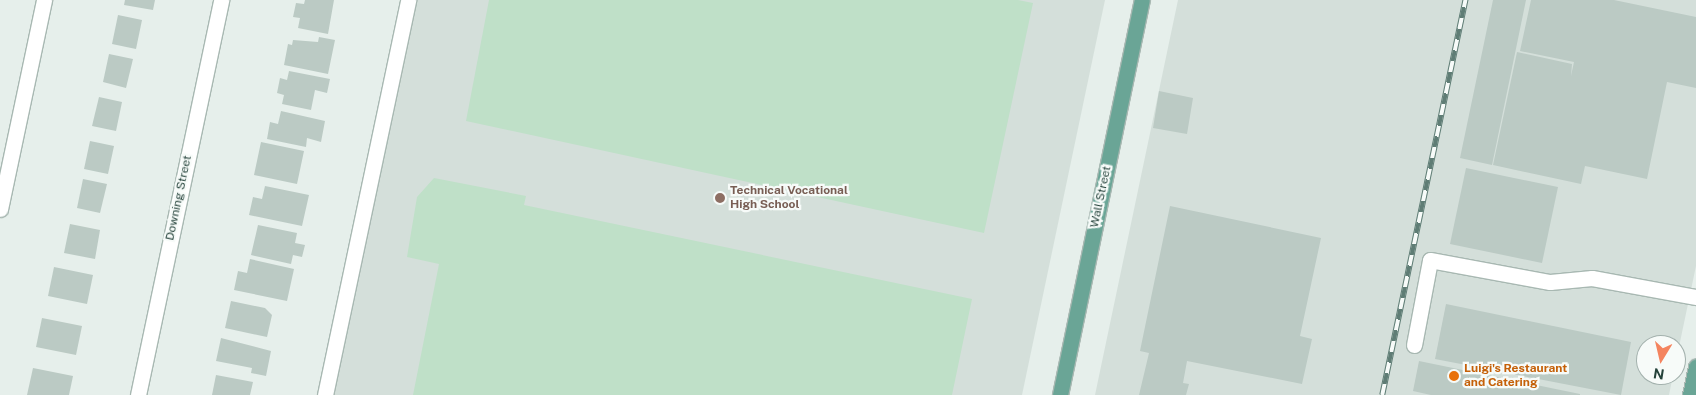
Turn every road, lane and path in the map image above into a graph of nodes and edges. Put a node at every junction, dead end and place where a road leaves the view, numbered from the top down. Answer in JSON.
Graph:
{"nodes":[{"id":1,"x":44,"y":0,"type":"edge"},
{"id":2,"x":221,"y":0,"type":"edge"},
{"id":3,"x":408,"y":0,"type":"edge"},
{"id":4,"x":1142,"y":0,"type":"edge"},
{"id":5,"x":0,"y":209,"type":"edge"},
{"id":6,"x":1696,"y":297,"type":"edge"},
{"id":7,"x":1414,"y":345,"type":"dead end"},
{"id":8,"x":1696,"y":366,"type":"edge"},
{"id":9,"x":138,"y":395,"type":"edge"},
{"id":10,"x":325,"y":395,"type":"edge"},
{"id":11,"x":1060,"y":395,"type":"edge"},
{"id":12,"x":1690,"y":395,"type":"edge"}],
"edges":[{"from":1,"to":5,"type":"street"},
{"from":2,"to":9,"type":"street","name":"Downing Street"},
{"from":3,"to":10,"type":"street"},
{"from":4,"to":11,"type":"main road","name":"Wall Street"},
{"from":6,"to":7,"type":"street"},
{"from":8,"to":12,"type":"main road"}]}
